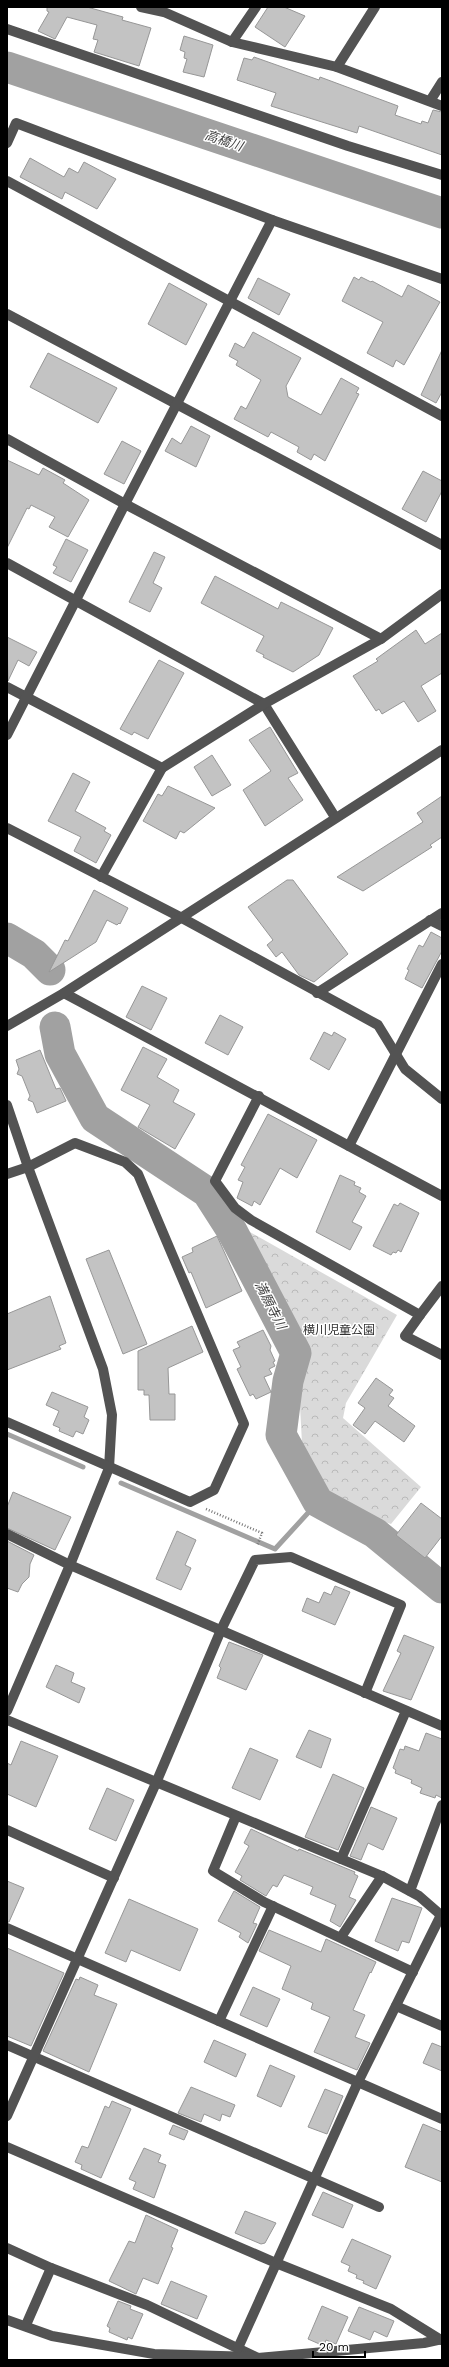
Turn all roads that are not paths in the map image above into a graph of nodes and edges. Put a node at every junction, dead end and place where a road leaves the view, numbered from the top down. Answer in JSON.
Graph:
{"nodes":[{"id":1,"x":141,"y":7,"type":"edge"},
{"id":2,"x":256,"y":7,"type":"edge"},
{"id":3,"x":375,"y":7,"type":"edge"},
{"id":4,"x":165,"y":10,"type":"edge"},
{"id":5,"x":7,"y":29,"type":"edge"},
{"id":6,"x":232,"y":42,"type":"junction"},
{"id":7,"x":337,"y":67,"type":"junction"},
{"id":8,"x":442,"y":82,"type":"edge"},
{"id":9,"x":430,"y":101,"type":"junction"},
{"id":10,"x":442,"y":106,"type":"edge"},
{"id":11,"x":7,"y":143,"type":"edge"},
{"id":12,"x":442,"y":175,"type":"edge"},
{"id":13,"x":7,"y":181,"type":"edge"},
{"id":14,"x":272,"y":220,"type":"junction"},
{"id":15,"x":442,"y":279,"type":"edge"},
{"id":16,"x":230,"y":303,"type":"junction"},
{"id":17,"x":7,"y":314,"type":"edge"},
{"id":18,"x":178,"y":404,"type":"junction"},
{"id":19,"x":442,"y":416,"type":"edge"},
{"id":20,"x":7,"y":439,"type":"edge"},
{"id":21,"x":125,"y":504,"type":"junction"},
{"id":22,"x":442,"y":545,"type":"edge"},
{"id":23,"x":7,"y":563,"type":"edge"},
{"id":24,"x":442,"y":594,"type":"edge"},
{"id":25,"x":75,"y":601,"type":"junction"},
{"id":26,"x":381,"y":639,"type":"junction"},
{"id":27,"x":7,"y":686,"type":"edge"},
{"id":28,"x":27,"y":697,"type":"junction"},
{"id":29,"x":264,"y":704,"type":"junction"},
{"id":30,"x":7,"y":735,"type":"edge"},
{"id":31,"x":442,"y":750,"type":"edge"},
{"id":32,"x":162,"y":768,"type":"junction"},
{"id":33,"x":335,"y":817,"type":"junction"},
{"id":34,"x":7,"y":828,"type":"edge"},
{"id":35,"x":101,"y":877,"type":"junction"},
{"id":36,"x":442,"y":913,"type":"edge"},
{"id":37,"x":182,"y":918,"type":"junction"},
{"id":38,"x":430,"y":920,"type":"junction"},
{"id":39,"x":442,"y":926,"type":"edge"},
{"id":40,"x":442,"y":964,"type":"edge"},
{"id":41,"x":64,"y":993,"type":"junction"},
{"id":42,"x":317,"y":993,"type":"junction"},
{"id":43,"x":7,"y":1026,"type":"edge"},
{"id":44,"x":396,"y":1054,"type":"junction"},
{"id":45,"x":259,"y":1096,"type":"junction"},
{"id":46,"x":442,"y":1099,"type":"edge"},
{"id":47,"x":7,"y":1104,"type":"edge"},
{"id":48,"x":349,"y":1146,"type":"junction"},
{"id":49,"x":28,"y":1167,"type":"junction"},
{"id":50,"x":7,"y":1174,"type":"edge"},
{"id":51,"x":442,"y":1196,"type":"edge"},
{"id":52,"x":442,"y":1286,"type":"edge"},
{"id":53,"x":420,"y":1315,"type":"junction"},
{"id":54,"x":442,"y":1355,"type":"edge"},
{"id":55,"x":7,"y":1422,"type":"edge"},
{"id":56,"x":109,"y":1468,"type":"junction"},
{"id":57,"x":7,"y":1534,"type":"edge"},
{"id":58,"x":70,"y":1565,"type":"junction"},
{"id":59,"x":221,"y":1630,"type":"junction"},
{"id":60,"x":365,"y":1693,"type":"junction"},
{"id":61,"x":7,"y":1711,"type":"edge"},
{"id":62,"x":406,"y":1711,"type":"junction"},
{"id":63,"x":7,"y":1720,"type":"edge"},
{"id":64,"x":442,"y":1726,"type":"edge"},
{"id":65,"x":156,"y":1783,"type":"junction"},
{"id":66,"x":442,"y":1806,"type":"edge"},
{"id":67,"x":236,"y":1816,"type":"junction"},
{"id":68,"x":7,"y":1830,"type":"edge"},
{"id":69,"x":341,"y":1859,"type":"junction"},
{"id":70,"x":382,"y":1876,"type":"junction"},
{"id":71,"x":114,"y":1878,"type":"junction"},
{"id":72,"x":410,"y":1891,"type":"junction"},
{"id":73,"x":273,"y":1906,"type":"junction"},
{"id":74,"x":442,"y":1915,"type":"edge"},
{"id":75,"x":7,"y":1928,"type":"edge"},
{"id":76,"x":341,"y":1937,"type":"junction"},
{"id":77,"x":77,"y":1959,"type":"junction"},
{"id":78,"x":413,"y":1972,"type":"junction"},
{"id":79,"x":396,"y":2006,"type":"junction"},
{"id":80,"x":219,"y":2021,"type":"junction"},
{"id":81,"x":442,"y":2026,"type":"edge"},
{"id":82,"x":7,"y":2045,"type":"edge"},
{"id":83,"x":34,"y":2056,"type":"junction"},
{"id":84,"x":358,"y":2082,"type":"junction"},
{"id":85,"x":7,"y":2116,"type":"edge"},
{"id":86,"x":442,"y":2119,"type":"edge"},
{"id":87,"x":7,"y":2147,"type":"edge"},
{"id":88,"x":314,"y":2178,"type":"junction"},
{"id":89,"x":379,"y":2208,"type":"dead end"},
{"id":90,"x":7,"y":2248,"type":"edge"},
{"id":91,"x":276,"y":2263,"type":"junction"},
{"id":92,"x":51,"y":2268,"type":"junction"},
{"id":93,"x":7,"y":2320,"type":"edge"},
{"id":94,"x":26,"y":2326,"type":"junction"},
{"id":95,"x":441,"y":2340,"type":"edge"},
{"id":96,"x":238,"y":2348,"type":"junction"},
{"id":97,"x":258,"y":2358,"type":"junction"}],
"edges":[{"from":1,"to":4,"type":"street"},
{"from":2,"to":6,"type":"street"},
{"from":3,"to":7,"type":"street"},
{"from":4,"to":6,"type":"street"},
{"from":5,"to":12,"type":"street"},
{"from":6,"to":7,"type":"street"},
{"from":7,"to":9,"type":"street"},
{"from":8,"to":9,"type":"street"},
{"from":9,"to":10,"type":"street"},
{"from":11,"to":14,"type":"street"},
{"from":13,"to":16,"type":"street"},
{"from":14,"to":15,"type":"street"},
{"from":14,"to":16,"type":"street"},
{"from":16,"to":18,"type":"street"},
{"from":16,"to":19,"type":"street"},
{"from":17,"to":18,"type":"street"},
{"from":18,"to":21,"type":"street"},
{"from":18,"to":22,"type":"street"},
{"from":20,"to":21,"type":"street"},
{"from":21,"to":25,"type":"street"},
{"from":21,"to":26,"type":"street"},
{"from":23,"to":25,"type":"street"},
{"from":24,"to":26,"type":"street"},
{"from":25,"to":28,"type":"street"},
{"from":25,"to":29,"type":"street"},
{"from":26,"to":29,"type":"street"},
{"from":27,"to":28,"type":"street"},
{"from":28,"to":30,"type":"street"},
{"from":28,"to":32,"type":"street"},
{"from":29,"to":32,"type":"street"},
{"from":29,"to":33,"type":"street"},
{"from":31,"to":33,"type":"street"},
{"from":32,"to":35,"type":"street"},
{"from":33,"to":37,"type":"street"},
{"from":34,"to":35,"type":"street"},
{"from":35,"to":37,"type":"street"},
{"from":36,"to":38,"type":"street"},
{"from":37,"to":41,"type":"street"},
{"from":37,"to":42,"type":"street"},
{"from":38,"to":39,"type":"street"},
{"from":38,"to":42,"type":"street"},
{"from":40,"to":44,"type":"street"},
{"from":41,"to":43,"type":"street"},
{"from":41,"to":45,"type":"street"},
{"from":42,"to":44,"type":"street"},
{"from":44,"to":46,"type":"street"},
{"from":44,"to":48,"type":"street"},
{"from":45,"to":48,"type":"street"},
{"from":45,"to":53,"type":"street"},
{"from":47,"to":49,"type":"street"},
{"from":48,"to":51,"type":"street"},
{"from":49,"to":50,"type":"street"},
{"from":49,"to":56,"type":"street"},
{"from":49,"to":56,"type":"street"},
{"from":52,"to":53,"type":"street"},
{"from":53,"to":54,"type":"street"},
{"from":55,"to":56,"type":"street"},
{"from":56,"to":58,"type":"street"},
{"from":57,"to":58,"type":"street"},
{"from":58,"to":59,"type":"street"},
{"from":58,"to":61,"type":"street"},
{"from":59,"to":60,"type":"street"},
{"from":59,"to":60,"type":"street"},
{"from":59,"to":65,"type":"street"},
{"from":60,"to":62,"type":"street"},
{"from":62,"to":64,"type":"street"},
{"from":62,"to":69,"type":"street"},
{"from":63,"to":65,"type":"street"},
{"from":65,"to":67,"type":"street"},
{"from":65,"to":71,"type":"street"},
{"from":66,"to":72,"type":"street"},
{"from":67,"to":69,"type":"street"},
{"from":67,"to":73,"type":"street"},
{"from":68,"to":71,"type":"street"},
{"from":69,"to":70,"type":"street"},
{"from":70,"to":72,"type":"street"},
{"from":70,"to":76,"type":"street"},
{"from":71,"to":77,"type":"street"},
{"from":72,"to":74,"type":"street"},
{"from":73,"to":76,"type":"street"},
{"from":73,"to":80,"type":"street"},
{"from":74,"to":78,"type":"street"},
{"from":75,"to":77,"type":"street"},
{"from":76,"to":78,"type":"street"},
{"from":77,"to":80,"type":"street"},
{"from":77,"to":83,"type":"street"},
{"from":78,"to":79,"type":"street"},
{"from":79,"to":81,"type":"street"},
{"from":79,"to":84,"type":"street"},
{"from":80,"to":84,"type":"street"},
{"from":82,"to":83,"type":"street"},
{"from":83,"to":85,"type":"street"},
{"from":83,"to":88,"type":"street"},
{"from":84,"to":86,"type":"street"},
{"from":84,"to":88,"type":"street"},
{"from":87,"to":91,"type":"street"},
{"from":88,"to":89,"type":"street"},
{"from":88,"to":91,"type":"street"},
{"from":90,"to":92,"type":"street"},
{"from":91,"to":95,"type":"street"},
{"from":91,"to":96,"type":"street"},
{"from":92,"to":94,"type":"street"},
{"from":92,"to":96,"type":"street"},
{"from":93,"to":94,"type":"street"},
{"from":94,"to":97,"type":"street"},
{"from":95,"to":97,"type":"street"},
{"from":96,"to":97,"type":"street"}]}
